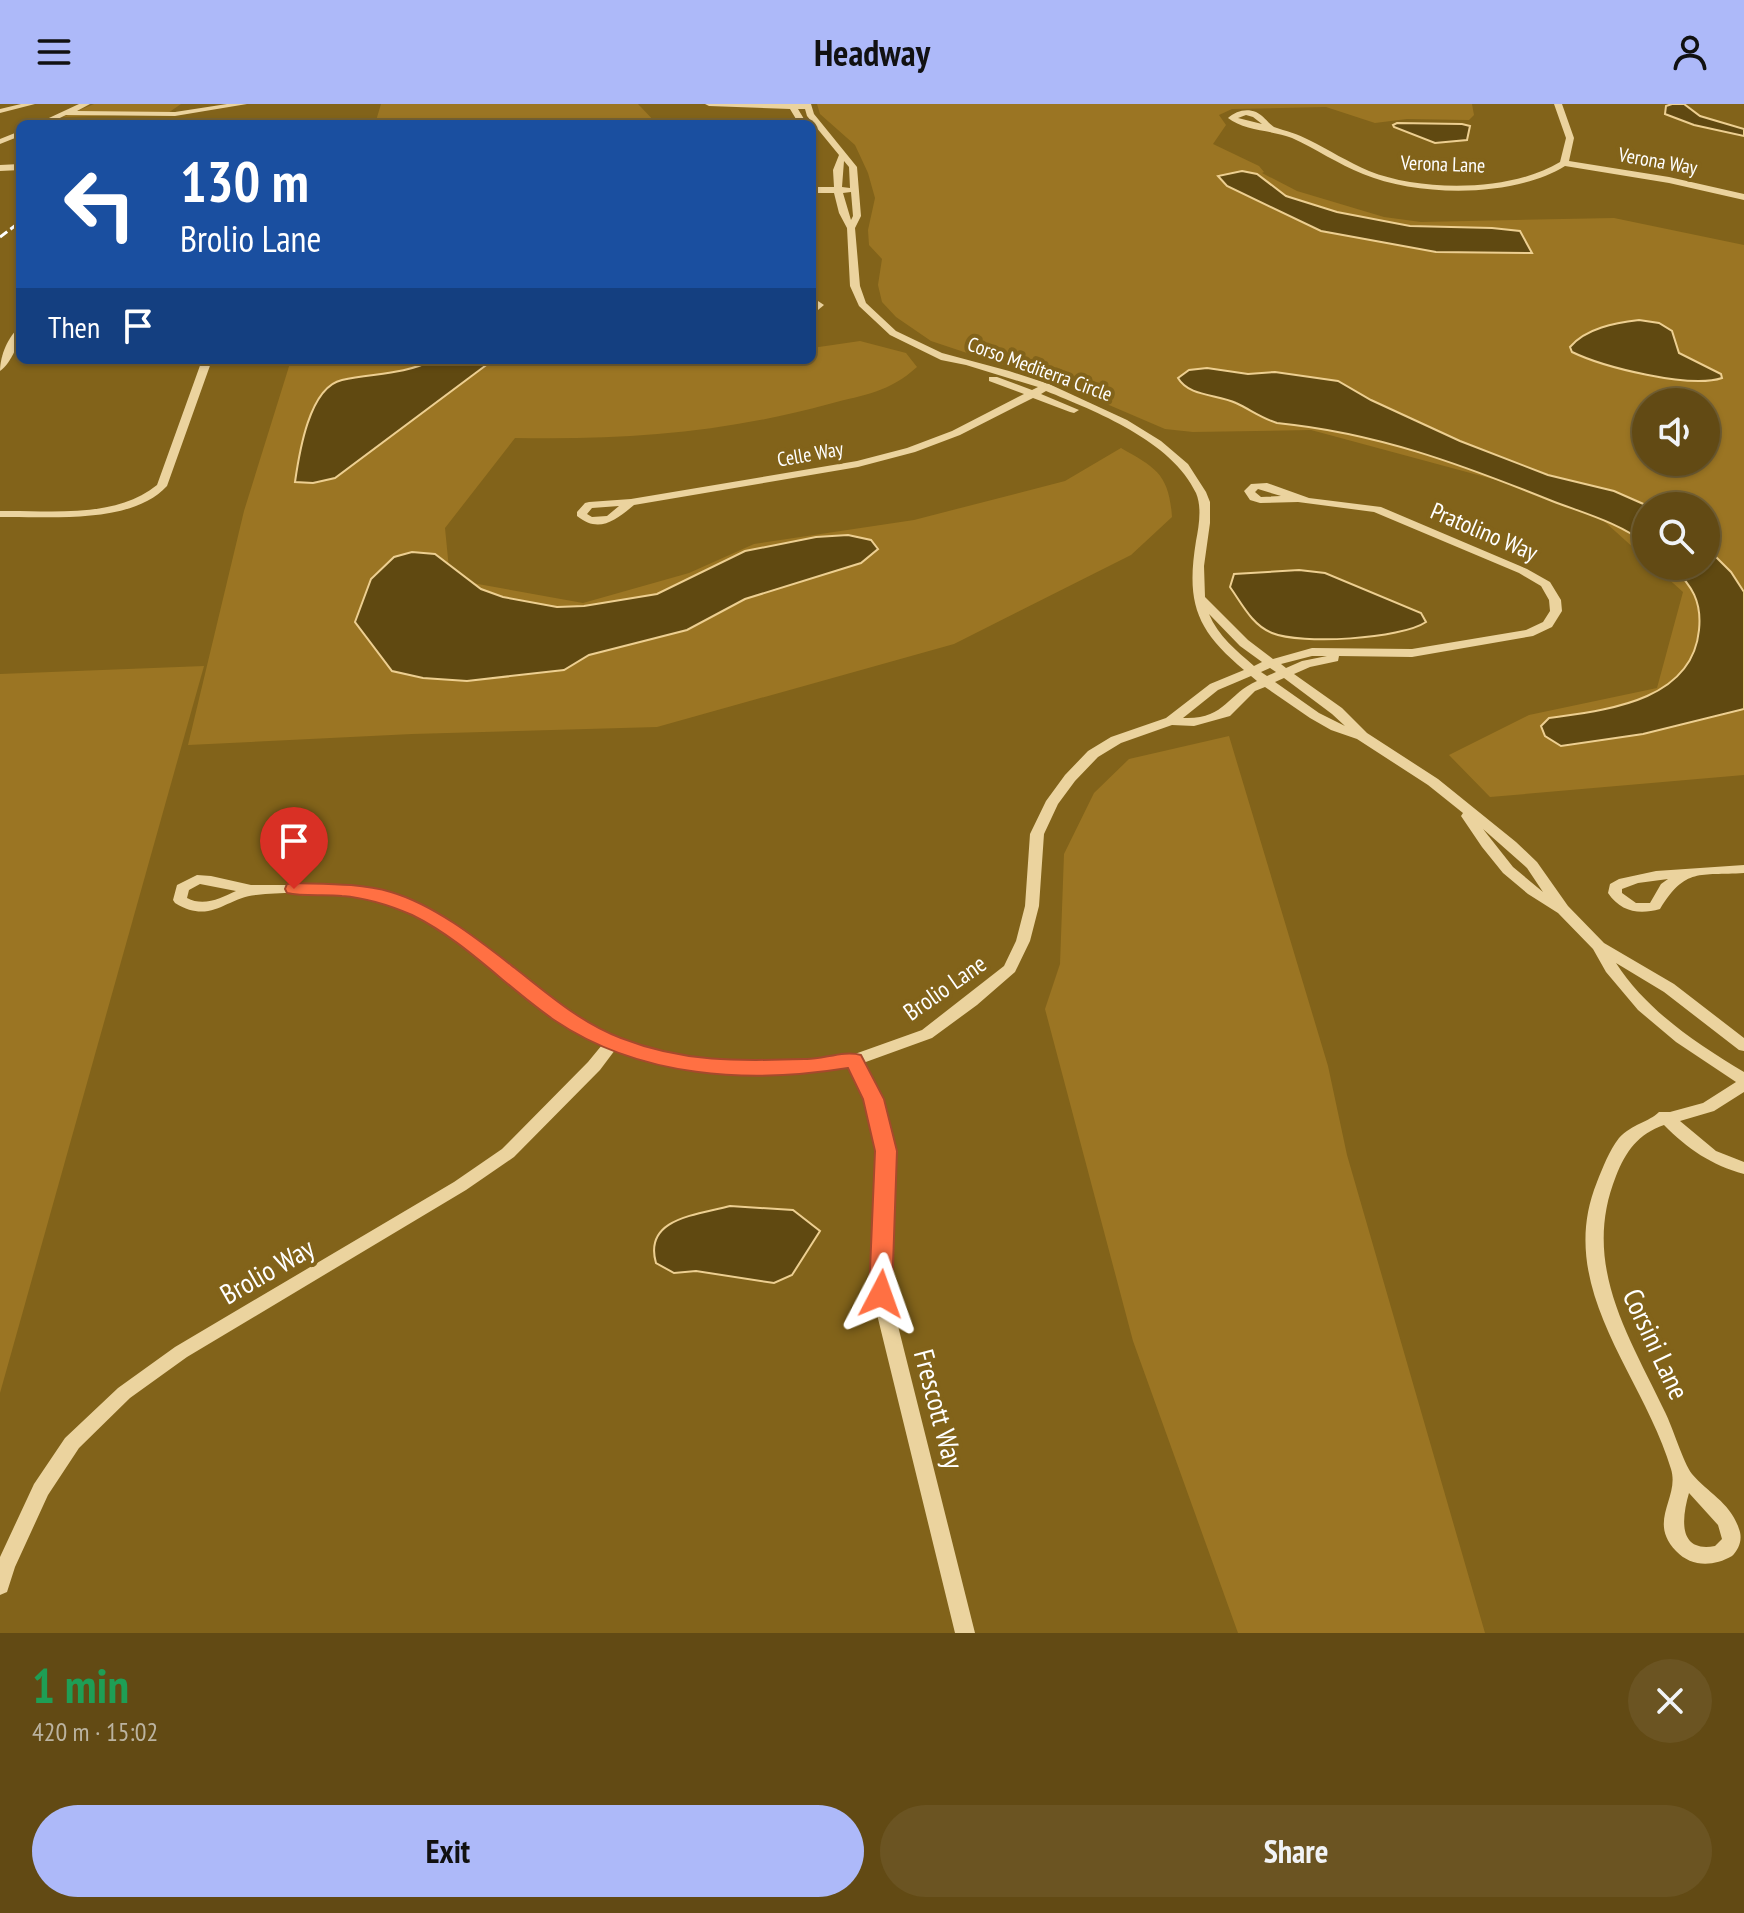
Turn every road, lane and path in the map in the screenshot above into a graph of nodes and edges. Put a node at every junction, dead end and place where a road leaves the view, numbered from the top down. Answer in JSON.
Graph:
{"nodes":[{"id":1,"x":31,"y":104,"type":"edge"},
{"id":2,"x":86,"y":104,"type":"edge"},
{"id":3,"x":243,"y":104,"type":"edge"},
{"id":4,"x":709,"y":104,"type":"edge"},
{"id":5,"x":773,"y":104,"type":"edge"},
{"id":6,"x":1558,"y":104,"type":"edge"},
{"id":7,"x":807,"y":105,"type":"edge"},
{"id":8,"x":758,"y":106,"type":"edge"},
{"id":9,"x":793,"y":106,"type":"edge"},
{"id":10,"x":0,"y":111,"type":"edge"},
{"id":11,"x":64,"y":113,"type":"junction"},
{"id":12,"x":49,"y":120,"type":"edge"},
{"id":13,"x":1267,"y":125,"type":"dead end"},
{"id":14,"x":816,"y":132,"type":"edge"},
{"id":15,"x":828,"y":137,"type":"junction"},
{"id":16,"x":843,"y":154,"type":"junction"},
{"id":17,"x":1564,"y":163,"type":"junction"},
{"id":18,"x":839,"y":188,"type":"junction"},
{"id":19,"x":856,"y":188,"type":"junction"},
{"id":20,"x":816,"y":189,"type":"edge"},
{"id":21,"x":1744,"y":197,"type":"edge"},
{"id":22,"x":851,"y":228,"type":"junction"},
{"id":23,"x":16,"y":338,"type":"edge"},
{"id":24,"x":206,"y":364,"type":"edge"},
{"id":25,"x":0,"y":368,"type":"edge"},
{"id":26,"x":1033,"y":390,"type":"junction"},
{"id":27,"x":1298,"y":499,"type":"dead end"},
{"id":28,"x":631,"y":502,"type":"dead end"},
{"id":29,"x":0,"y":514,"type":"edge"},
{"id":30,"x":1200,"y":598,"type":"junction"},
{"id":31,"x":1342,"y":655,"type":"junction"},
{"id":32,"x":1271,"y":663,"type":"junction"},
{"id":33,"x":1252,"y":670,"type":"junction"},
{"id":34,"x":1284,"y":673,"type":"junction"},
{"id":35,"x":1267,"y":680,"type":"junction"},
{"id":36,"x":1171,"y":721,"type":"junction"},
{"id":37,"x":1362,"y":736,"type":"junction"},
{"id":38,"x":1744,"y":869,"type":"edge"},
{"id":39,"x":1682,"y":875,"type":"dead end"},
{"id":40,"x":251,"y":890,"type":"dead end"},
{"id":41,"x":1599,"y":946,"type":"junction"},
{"id":42,"x":612,"y":1043,"type":"junction"},
{"id":43,"x":1744,"y":1046,"type":"edge"},
{"id":44,"x":854,"y":1060,"type":"junction"},
{"id":45,"x":1744,"y":1081,"type":"edge"},
{"id":46,"x":1665,"y":1116,"type":"junction"},
{"id":47,"x":1744,"y":1168,"type":"edge"},
{"id":48,"x":1683,"y":1477,"type":"dead end"},
{"id":49,"x":0,"y":1586,"type":"edge"},
{"id":50,"x":965,"y":1633,"type":"edge"}],
"edges":[{"from":1,"to":10,"type":"street"},
{"from":2,"to":11,"type":"street"},
{"from":3,"to":11,"type":"street"},
{"from":4,"to":8,"type":"street"},
{"from":5,"to":8,"type":"street"},
{"from":6,"to":17,"type":"street"},
{"from":7,"to":9,"type":"street"},
{"from":7,"to":15,"type":"street","name":"Corso Mediterra Circle"},
{"from":8,"to":9,"type":"street"},
{"from":11,"to":12,"type":"street"},
{"from":13,"to":17,"type":"street","name":"Verona Lane"},
{"from":14,"to":15,"type":"street"},
{"from":15,"to":16,"type":"street","name":"Corso Mediterra Circle"},
{"from":16,"to":18,"type":"street","name":"Corso Mediterra Circle"},
{"from":16,"to":19,"type":"street","name":"Corso Mediterra Circle"},
{"from":17,"to":21,"type":"street","name":"Verona Way"},
{"from":18,"to":19,"type":"street"},
{"from":18,"to":20,"type":"street"},
{"from":18,"to":22,"type":"street","name":"Corso Mediterra Circle"},
{"from":19,"to":22,"type":"street","name":"Corso Mediterra Circle"},
{"from":22,"to":26,"type":"street","name":"Corso Mediterra Circle"},
{"from":23,"to":25,"type":"street"},
{"from":24,"to":29,"type":"street"},
{"from":26,"to":28,"type":"street","name":"Celle Way"},
{"from":26,"to":30,"type":"street","name":"Corso Mediterra Circle"},
{"from":27,"to":31,"type":"street","name":"Pratolino Way"},
{"from":30,"to":32,"type":"street","name":"Corso Mediterra Circle"},
{"from":30,"to":33,"type":"street","name":"Corso Mediterra Circle"},
{"from":31,"to":32,"type":"street","name":"Pratolino Way"},
{"from":31,"to":34,"type":"street","name":"Pratolino Way"},
{"from":32,"to":33,"type":"street","name":"Pratolino Way"},
{"from":32,"to":34,"type":"street","name":"Corso Mediterra Circle"},
{"from":33,"to":35,"type":"street","name":"Corso Mediterra Circle"},
{"from":33,"to":36,"type":"street","name":"Brolio Lane"},
{"from":34,"to":35,"type":"street","name":"Pratolino Way"},
{"from":34,"to":37,"type":"street","name":"Corso Mediterra Circle"},
{"from":35,"to":36,"type":"street","name":"Brolio Lane"},
{"from":35,"to":37,"type":"street","name":"Corso Mediterra Circle"},
{"from":36,"to":44,"type":"street","name":"Brolio Lane"},
{"from":37,"to":41,"type":"street","name":"Corso Mediterra Circle"},
{"from":38,"to":39,"type":"street"},
{"from":40,"to":42,"type":"street","name":"Brolio Lane"},
{"from":41,"to":43,"type":"street","name":"Corso Mediterra Circle"},
{"from":41,"to":45,"type":"street","name":"Corso Mediterra Circle"},
{"from":42,"to":44,"type":"street","name":"Brolio Lane"},
{"from":42,"to":49,"type":"street","name":"Brolio Way"},
{"from":44,"to":50,"type":"street","name":"Frescott Way"},
{"from":45,"to":46,"type":"street"},
{"from":46,"to":47,"type":"street"},
{"from":46,"to":48,"type":"street","name":"Corsini Lane"}]}
